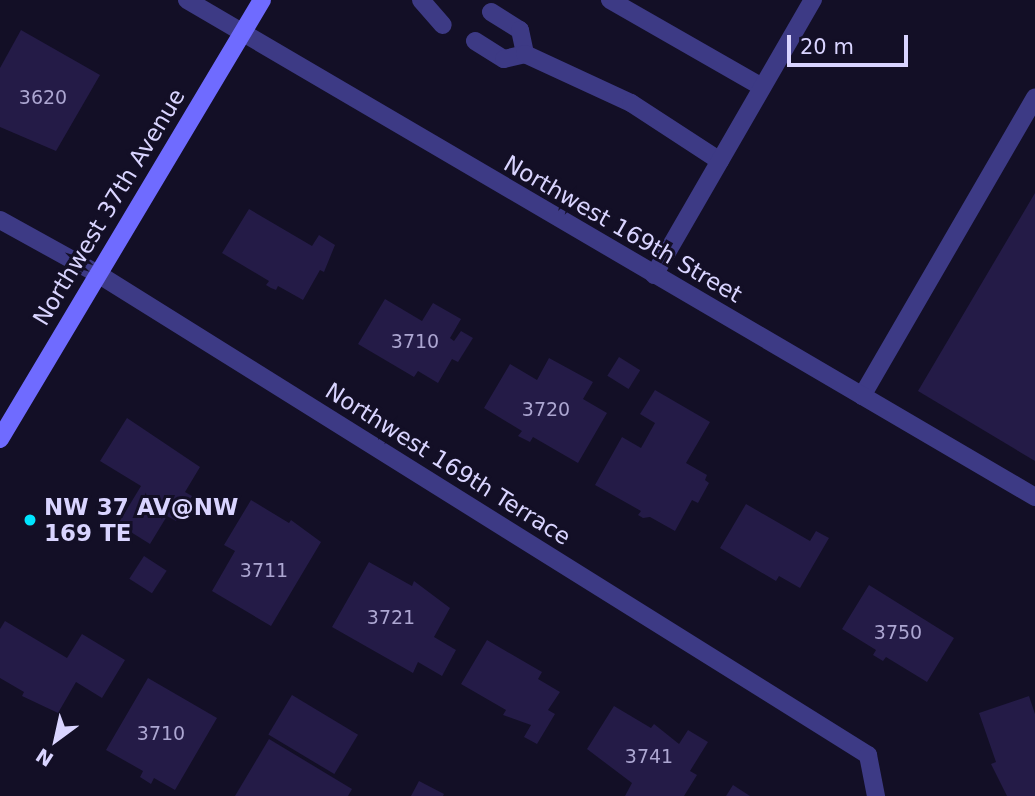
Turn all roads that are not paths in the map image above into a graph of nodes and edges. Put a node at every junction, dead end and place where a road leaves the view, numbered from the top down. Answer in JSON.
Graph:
{"nodes":[{"id":1,"x":187,"y":0,"type":"edge"},
{"id":2,"x":262,"y":0,"type":"edge"},
{"id":3,"x":421,"y":0,"type":"edge"},
{"id":4,"x":610,"y":0,"type":"edge"},
{"id":5,"x":813,"y":0,"type":"edge"},
{"id":6,"x":491,"y":12,"type":"dead end"},
{"id":7,"x":443,"y":25,"type":"dead end"},
{"id":8,"x":241,"y":33,"type":"junction"},
{"id":9,"x":475,"y":41,"type":"dead end"},
{"id":10,"x":525,"y":54,"type":"junction"},
{"id":11,"x":762,"y":88,"type":"junction"},
{"id":12,"x":1035,"y":97,"type":"edge"},
{"id":13,"x":720,"y":160,"type":"junction"},
{"id":14,"x":0,"y":220,"type":"edge"},
{"id":15,"x":98,"y":274,"type":"junction"},
{"id":16,"x":653,"y":275,"type":"junction"},
{"id":17,"x":862,"y":396,"type":"junction"},
{"id":18,"x":0,"y":439,"type":"edge"},
{"id":19,"x":1035,"y":497,"type":"edge"},
{"id":20,"x":876,"y":796,"type":"edge"}],
"edges":[{"from":1,"to":8,"type":"street","name":"Northwest 169th Street"},
{"from":2,"to":8,"type":"main road","name":"Northwest 37th Avenue"},
{"from":3,"to":7,"type":"street"},
{"from":4,"to":11,"type":"street"},
{"from":5,"to":11,"type":"street"},
{"from":6,"to":10,"type":"street"},
{"from":8,"to":15,"type":"main road","name":"Northwest 37th Avenue"},
{"from":8,"to":16,"type":"street","name":"Northwest 169th Street"},
{"from":9,"to":10,"type":"street"},
{"from":10,"to":13,"type":"street"},
{"from":11,"to":13,"type":"street"},
{"from":12,"to":17,"type":"street"},
{"from":13,"to":16,"type":"street"},
{"from":14,"to":15,"type":"street","name":"Northwest 169th Terrace"},
{"from":15,"to":18,"type":"main road","name":"Northwest 37th Avenue"},
{"from":15,"to":20,"type":"street","name":"Northwest 169th Terrace"},
{"from":16,"to":17,"type":"street","name":"Northwest 169th Street"},
{"from":17,"to":19,"type":"street","name":"Northwest 169th Street"}]}
